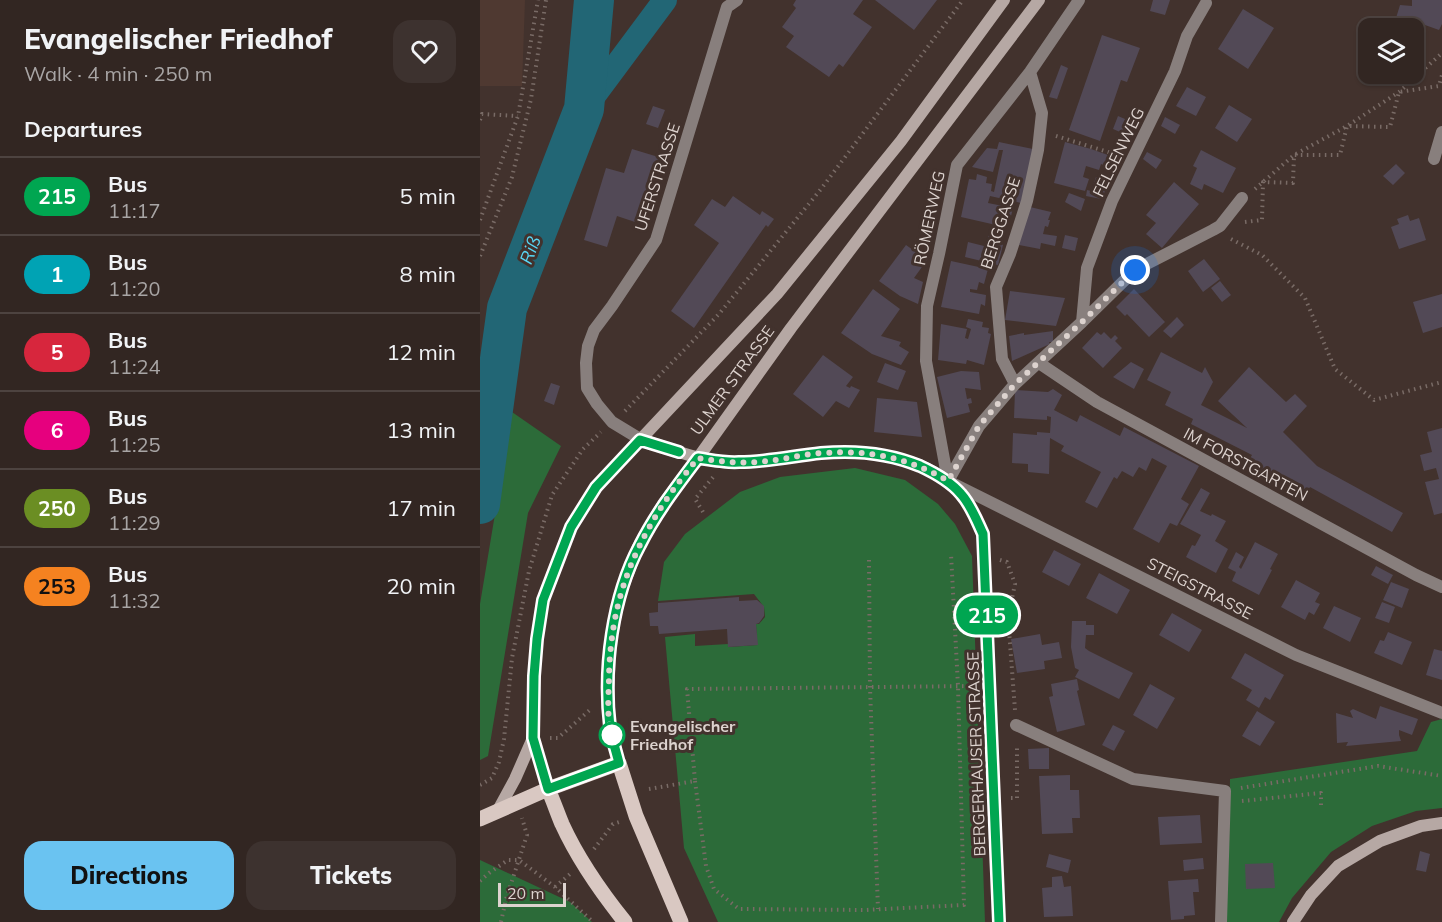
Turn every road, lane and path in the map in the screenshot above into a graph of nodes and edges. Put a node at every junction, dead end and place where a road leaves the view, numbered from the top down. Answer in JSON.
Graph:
{"nodes":[{"id":1,"x":538,"y":0,"type":"edge"},
{"id":2,"x":546,"y":0,"type":"edge"},
{"id":3,"x":737,"y":0,"type":"edge"},
{"id":4,"x":963,"y":0,"type":"edge"},
{"id":5,"x":1004,"y":0,"type":"edge"},
{"id":6,"x":1039,"y":0,"type":"edge"},
{"id":7,"x":1079,"y":0,"type":"edge"},
{"id":8,"x":1206,"y":3,"type":"dead end"},
{"id":9,"x":1442,"y":53,"type":"edge"},
{"id":10,"x":1030,"y":72,"type":"junction"},
{"id":11,"x":1442,"y":75,"type":"edge"},
{"id":12,"x":1400,"y":92,"type":"junction"},
{"id":13,"x":518,"y":116,"type":"junction"},
{"id":14,"x":480,"y":120,"type":"edge"},
{"id":15,"x":1347,"y":126,"type":"junction"},
{"id":16,"x":1041,"y":131,"type":"junction"},
{"id":17,"x":1442,"y":132,"type":"edge"},
{"id":18,"x":1099,"y":149,"type":"dead end"},
{"id":19,"x":1294,"y":155,"type":"junction"},
{"id":20,"x":1434,"y":159,"type":"dead end"},
{"id":21,"x":1263,"y":182,"type":"junction"},
{"id":22,"x":1242,"y":198,"type":"joint"},
{"id":23,"x":480,"y":220,"type":"edge"},
{"id":24,"x":1217,"y":228,"type":"junction"},
{"id":25,"x":480,"y":256,"type":"edge"},
{"id":26,"x":1082,"y":322,"type":"junction"},
{"id":27,"x":1039,"y":363,"type":"junction"},
{"id":28,"x":1442,"y":382,"type":"edge"},
{"id":29,"x":1015,"y":384,"type":"junction"},
{"id":30,"x":612,"y":422,"type":"junction"},
{"id":31,"x":640,"y":440,"type":"junction"},
{"id":32,"x":698,"y":458,"type":"junction"},
{"id":33,"x":725,"y":462,"type":"junction"},
{"id":34,"x":948,"y":481,"type":"junction"},
{"id":35,"x":552,"y":495,"type":"dead end"},
{"id":36,"x":703,"y":512,"type":"dead end"},
{"id":37,"x":951,"y":554,"type":"dead end"},
{"id":38,"x":985,"y":556,"type":"junction"},
{"id":39,"x":869,"y":560,"type":"dead end"},
{"id":40,"x":1442,"y":587,"type":"edge"},
{"id":41,"x":958,"y":686,"type":"junction"},
{"id":42,"x":870,"y":687,"type":"junction"},
{"id":43,"x":608,"y":706,"type":"junction"},
{"id":44,"x":1442,"y":713,"type":"edge"},
{"id":45,"x":1016,"y":725,"type":"joint"},
{"id":46,"x":533,"y":738,"type":"junction"},
{"id":47,"x":504,"y":739,"type":"dead end"},
{"id":48,"x":619,"y":763,"type":"junction"},
{"id":49,"x":1017,"y":768,"type":"dead end"},
{"id":50,"x":1442,"y":776,"type":"edge"},
{"id":51,"x":694,"y":781,"type":"junction"},
{"id":52,"x":480,"y":785,"type":"edge"},
{"id":53,"x":548,"y":789,"type":"junction"},
{"id":54,"x":649,"y":789,"type":"dead end"},
{"id":55,"x":1225,"y":791,"type":"junction"},
{"id":56,"x":1017,"y":798,"type":"dead end"},
{"id":57,"x":1242,"y":801,"type":"dead end"},
{"id":58,"x":1321,"y":806,"type":"dead end"},
{"id":59,"x":497,"y":812,"type":"junction"},
{"id":60,"x":636,"y":816,"type":"junction"},
{"id":61,"x":480,"y":819,"type":"edge"},
{"id":62,"x":1442,"y":823,"type":"edge"},
{"id":63,"x":519,"y":860,"type":"junction"},
{"id":64,"x":583,"y":863,"type":"junction"},
{"id":65,"x":480,"y":881,"type":"edge"},
{"id":66,"x":555,"y":887,"type":"junction"},
{"id":67,"x":878,"y":909,"type":"junction"},
{"id":68,"x":501,"y":922,"type":"edge"},
{"id":69,"x":593,"y":922,"type":"edge"},
{"id":70,"x":625,"y":922,"type":"edge"},
{"id":71,"x":681,"y":922,"type":"edge"},
{"id":72,"x":999,"y":922,"type":"edge"},
{"id":73,"x":1221,"y":922,"type":"edge"},
{"id":74,"x":1293,"y":922,"type":"edge"}],
"edges":[{"from":1,"to":13,"type":"path"},
{"from":2,"to":25,"type":"path"},
{"from":3,"to":30,"type":"street","name":"UFERSTRASSE"},
{"from":4,"to":30,"type":"path"},
{"from":5,"to":31,"type":"main road","name":"ULMER STRASSE"},
{"from":6,"to":32,"type":"main road","name":"ULMER STRASSE"},
{"from":7,"to":10,"type":"street","name":"RÖMERWEG"},
{"from":8,"to":26,"type":"street","name":"FELSENWEG"},
{"from":9,"to":12,"type":"path"},
{"from":10,"to":16,"type":"street","name":"BERGGASSE"},
{"from":10,"to":34,"type":"street","name":"RÖMERWEG"},
{"from":11,"to":12,"type":"path"},
{"from":12,"to":15,"type":"path"},
{"from":12,"to":15,"type":"path"},
{"from":13,"to":14,"type":"path"},
{"from":13,"to":23,"type":"path"},
{"from":15,"to":19,"type":"path"},
{"from":15,"to":19,"type":"path"},
{"from":16,"to":18,"type":"path"},
{"from":16,"to":29,"type":"street","name":"BERGGASSE"},
{"from":17,"to":20,"type":"street"},
{"from":19,"to":21,"type":"path"},
{"from":19,"to":21,"type":"path"},
{"from":21,"to":22,"type":"path"},
{"from":21,"to":24,"type":"path"},
{"from":22,"to":24,"type":"street"},
{"from":24,"to":26,"type":"street"},
{"from":24,"to":28,"type":"path"},
{"from":26,"to":27,"type":"street"},
{"from":27,"to":29,"type":"street"},
{"from":27,"to":40,"type":"street","name":"IM FORSTGARTEN"},
{"from":29,"to":34,"type":"street"},
{"from":30,"to":31,"type":"street","name":"UFERSTRASSE"},
{"from":30,"to":35,"type":"path"},
{"from":31,"to":32,"type":"main road","name":"BERGERHAUSER STRASSE"},
{"from":31,"to":46,"type":"main road","name":"ULMER STRASSE"},
{"from":32,"to":33,"type":"main road","name":"BERGERHAUSER STRASSE"},
{"from":32,"to":43,"type":"main road","name":"ULMER STRASSE"},
{"from":33,"to":34,"type":"main road","name":"BERGERHAUSER STRASSE"},
{"from":33,"to":36,"type":"path"},
{"from":34,"to":38,"type":"main road","name":"BERGERHAUSER STRASSE"},
{"from":34,"to":44,"type":"street","name":"STEIGSTRASSE"},
{"from":37,"to":41,"type":"path"},
{"from":38,"to":45,"type":"path"},
{"from":38,"to":72,"type":"main road","name":"BERGERHAUSER STRASSE"},
{"from":39,"to":42,"type":"path"},
{"from":41,"to":42,"type":"path"},
{"from":41,"to":67,"type":"path"},
{"from":42,"to":51,"type":"path"},
{"from":42,"to":67,"type":"path"},
{"from":43,"to":46,"type":"path"},
{"from":43,"to":48,"type":"main road","name":"ULMER STRASSE"},
{"from":45,"to":55,"type":"street"},
{"from":46,"to":53,"type":"main road","name":"ULMER STRASSE"},
{"from":46,"to":59,"type":"main road"},
{"from":47,"to":52,"type":"path"},
{"from":48,"to":53,"type":"main road"},
{"from":48,"to":60,"type":"main road"},
{"from":49,"to":56,"type":"path"},
{"from":50,"to":55,"type":"path"},
{"from":51,"to":54,"type":"path"},
{"from":51,"to":67,"type":"path"},
{"from":53,"to":59,"type":"main road"},
{"from":53,"to":64,"type":"main road"},
{"from":55,"to":73,"type":"street"},
{"from":57,"to":58,"type":"path"},
{"from":59,"to":61,"type":"main road"},
{"from":60,"to":64,"type":"path"},
{"from":60,"to":71,"type":"main road"},
{"from":62,"to":74,"type":"main road"},
{"from":63,"to":65,"type":"path"},
{"from":63,"to":66,"type":"path"},
{"from":63,"to":68,"type":"path"},
{"from":64,"to":66,"type":"path"},
{"from":64,"to":70,"type":"main road"},
{"from":66,"to":69,"type":"path"}]}
